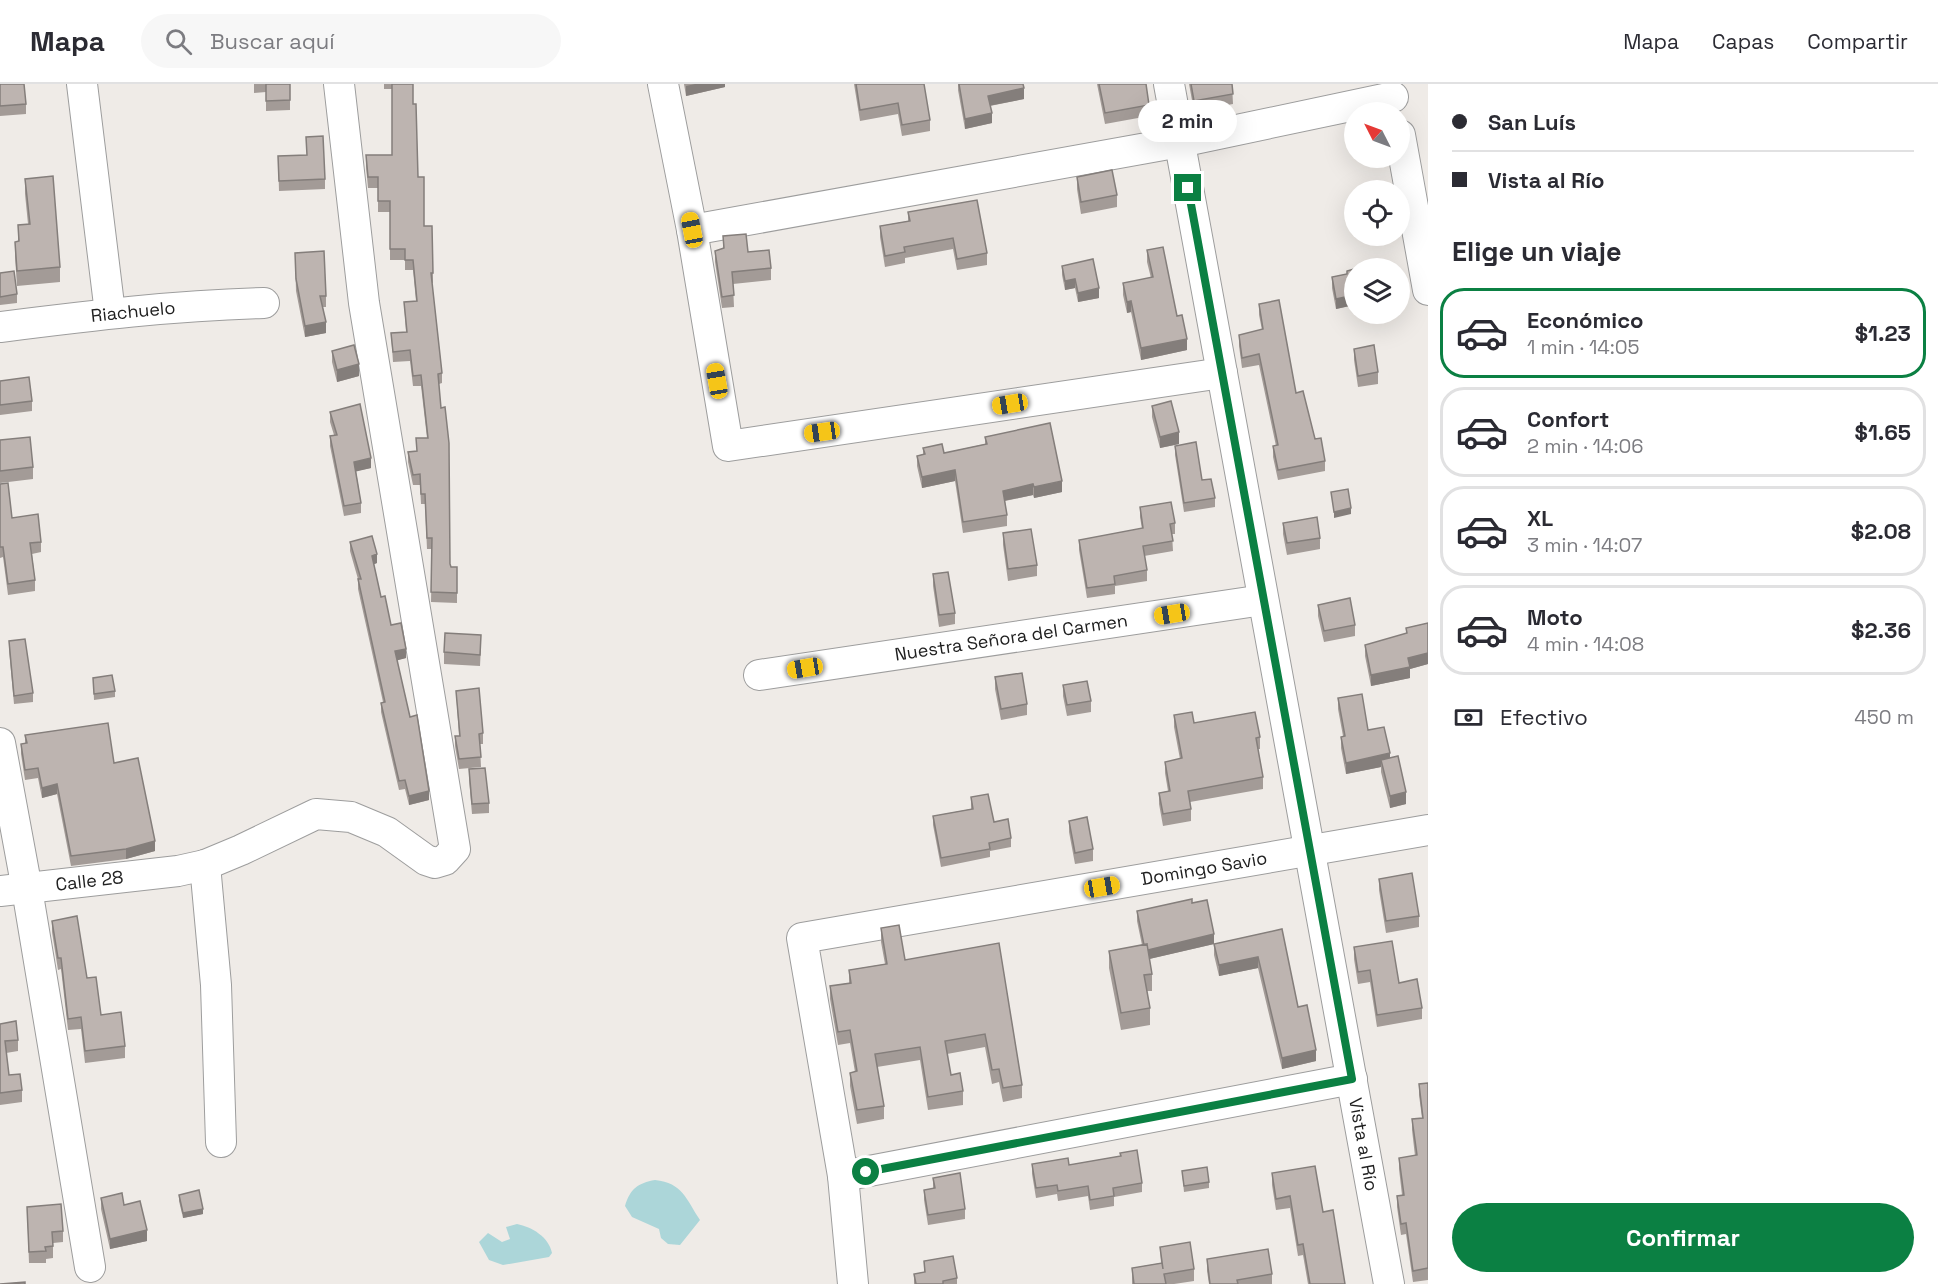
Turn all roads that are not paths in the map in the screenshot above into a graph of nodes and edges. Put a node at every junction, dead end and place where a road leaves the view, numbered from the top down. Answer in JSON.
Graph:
{"nodes":[{"id":1,"x":82,"y":84,"type":"edge"},
{"id":2,"x":339,"y":84,"type":"edge"},
{"id":3,"x":663,"y":84,"type":"edge"},
{"id":4,"x":1169,"y":84,"type":"edge"},
{"id":5,"x":1393,"y":98,"type":"edge"},
{"id":6,"x":1180,"y":142,"type":"junction"},
{"id":7,"x":1406,"y":168,"type":"edge"},
{"id":8,"x":692,"y":230,"type":"junction"},
{"id":9,"x":1428,"y":290,"type":"edge"},
{"id":10,"x":264,"y":303,"type":"dead end"},
{"id":11,"x":110,"y":313,"type":"junction"},
{"id":12,"x":0,"y":327,"type":"edge"},
{"id":13,"x":1221,"y":373,"type":"junction"},
{"id":14,"x":1263,"y":600,"type":"junction"},
{"id":15,"x":759,"y":675,"type":"dead end"},
{"id":16,"x":0,"y":743,"type":"edge"},
{"id":17,"x":1428,"y":830,"type":"edge"},
{"id":18,"x":1310,"y":852,"type":"junction"},
{"id":19,"x":192,"y":868,"type":"junction"},
{"id":20,"x":14,"y":890,"type":"edge"},
{"id":21,"x":1352,"y":1079,"type":"junction"},
{"id":22,"x":221,"y":1142,"type":"dead end"},
{"id":23,"x":843,"y":1176,"type":"junction"},
{"id":24,"x":90,"y":1267,"type":"dead end"},
{"id":25,"x":853,"y":1284,"type":"edge"},
{"id":26,"x":1389,"y":1284,"type":"edge"}],
"edges":[{"from":1,"to":11,"type":"street"},
{"from":2,"to":19,"type":"street","name":"Calle 28"},
{"from":3,"to":8,"type":"street"},
{"from":4,"to":6,"type":"street","name":"Vista al Río"},
{"from":5,"to":6,"type":"street"},
{"from":6,"to":8,"type":"street"},
{"from":6,"to":13,"type":"street","name":"Vista al Río"},
{"from":7,"to":9,"type":"street"},
{"from":8,"to":13,"type":"street"},
{"from":10,"to":11,"type":"street","name":"Riachuelo"},
{"from":11,"to":12,"type":"street","name":"Riachuelo"},
{"from":13,"to":14,"type":"street","name":"Vista al Río"},
{"from":14,"to":15,"type":"street","name":"Nuestra Señora del Carmen"},
{"from":14,"to":18,"type":"street","name":"Vista al Río"},
{"from":16,"to":20,"type":"street"},
{"from":17,"to":18,"type":"street","name":"Domingo Savio"},
{"from":18,"to":21,"type":"street","name":"Vista al Río"},
{"from":18,"to":23,"type":"street","name":"Domingo Savio"},
{"from":19,"to":20,"type":"street","name":"Calle 28"},
{"from":19,"to":22,"type":"street"},
{"from":20,"to":24,"type":"street"},
{"from":21,"to":23,"type":"street"},
{"from":21,"to":26,"type":"street","name":"Vista al Río"},
{"from":23,"to":25,"type":"street"}]}
